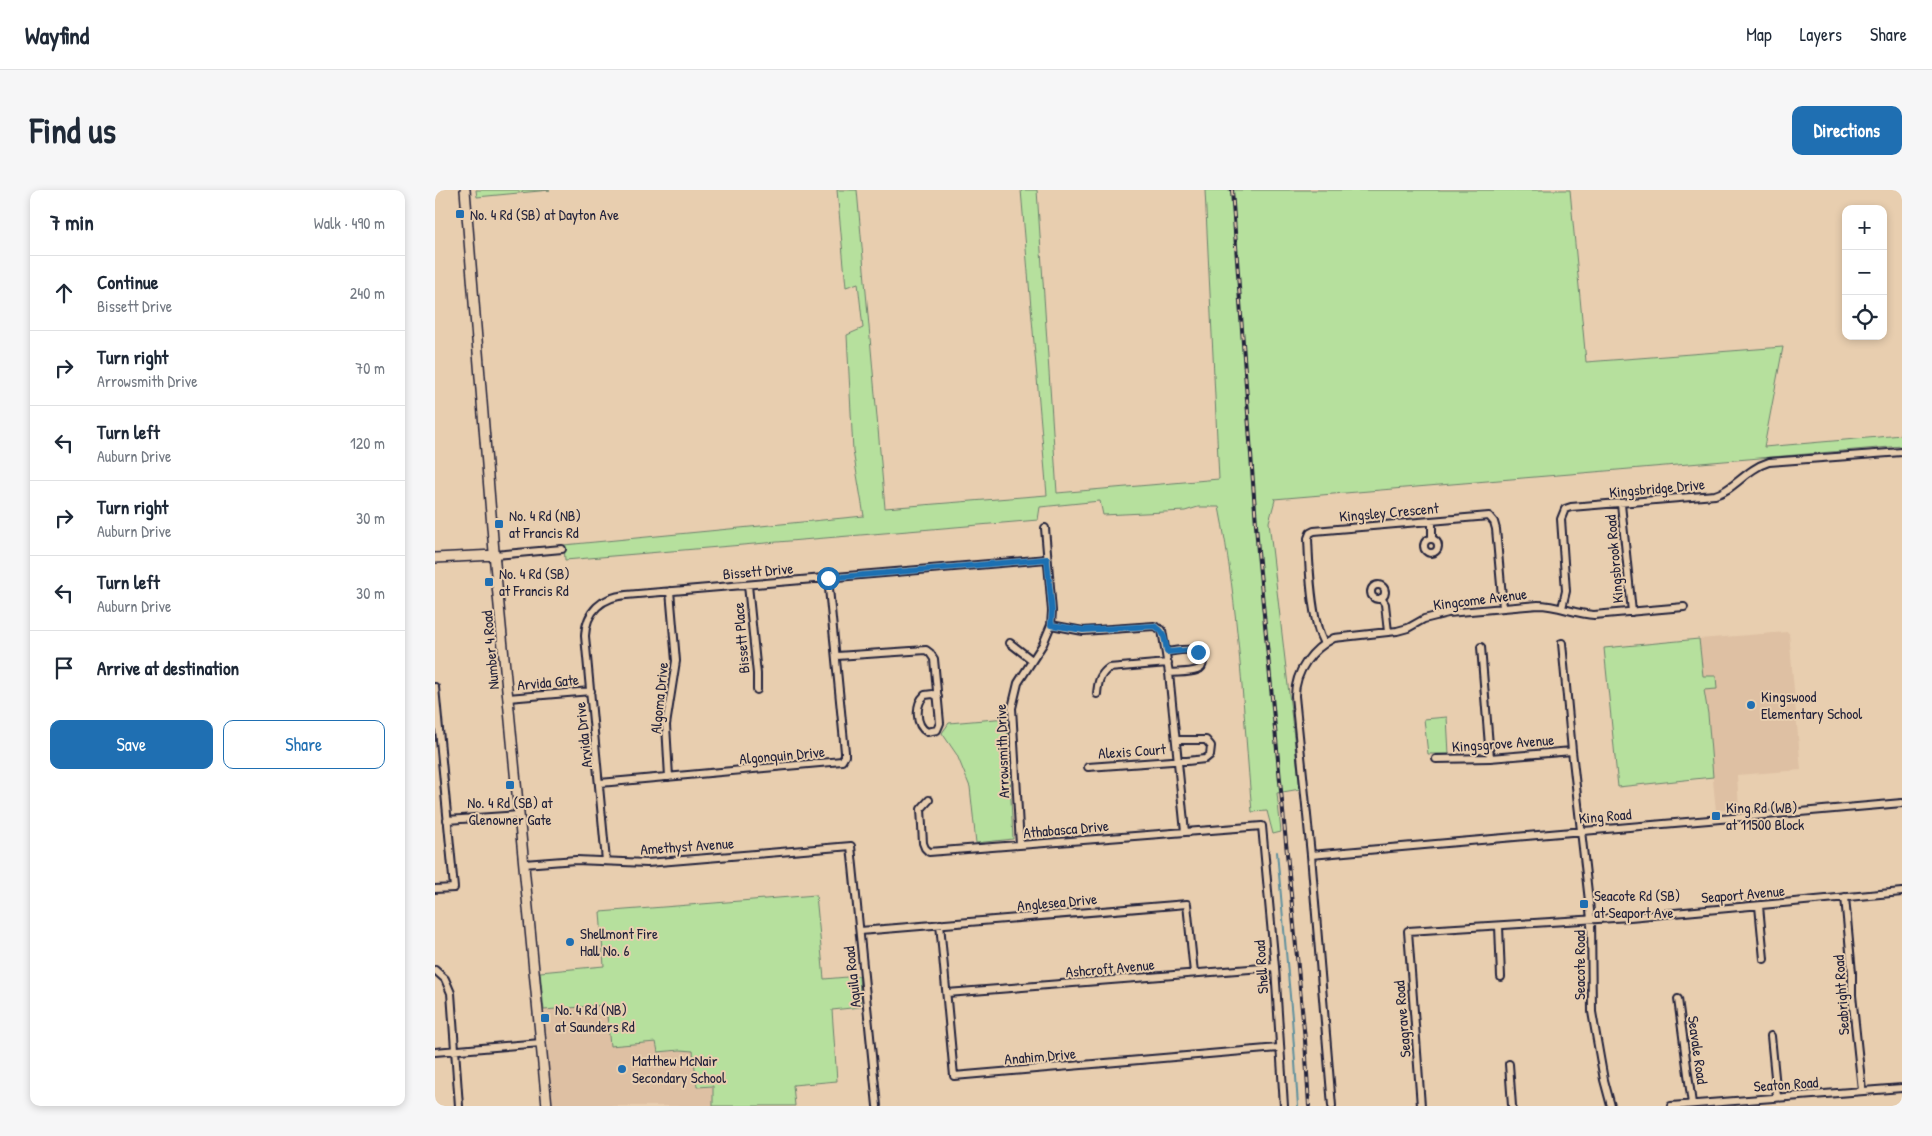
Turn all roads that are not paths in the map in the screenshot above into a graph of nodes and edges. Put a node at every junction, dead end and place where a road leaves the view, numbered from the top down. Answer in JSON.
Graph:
{"nodes":[{"id":1,"x":465,"y":190,"type":"edge"},
{"id":2,"x":1902,"y":452,"type":"edge"},
{"id":3,"x":1621,"y":504,"type":"junction"},
{"id":4,"x":1431,"y":520,"type":"junction"},
{"id":5,"x":1045,"y":528,"type":"dead end"},
{"id":6,"x":1432,"y":539,"type":"dead end"},
{"id":7,"x":562,"y":549,"type":"dead end"},
{"id":8,"x":495,"y":554,"type":"junction"},
{"id":9,"x":435,"y":558,"type":"edge"},
{"id":10,"x":1047,"y":559,"type":"junction"},
{"id":11,"x":828,"y":578,"type":"junction"},
{"id":12,"x":748,"y":585,"type":"junction"},
{"id":13,"x":670,"y":591,"type":"junction"},
{"id":14,"x":1381,"y":598,"type":"dead end"},
{"id":15,"x":1684,"y":607,"type":"dead end"},
{"id":16,"x":1503,"y":608,"type":"junction"},
{"id":17,"x":1562,"y":608,"type":"junction"},
{"id":18,"x":594,"y":609,"type":"joint"},
{"id":19,"x":1631,"y":612,"type":"junction"},
{"id":20,"x":1051,"y":625,"type":"junction"},
{"id":21,"x":1388,"y":632,"type":"junction"},
{"id":22,"x":1325,"y":643,"type":"junction"},
{"id":23,"x":1562,"y":643,"type":"dead end"},
{"id":24,"x":1010,"y":644,"type":"dead end"},
{"id":25,"x":1481,"y":647,"type":"dead end"},
{"id":26,"x":1167,"y":652,"type":"junction"},
{"id":27,"x":837,"y":656,"type":"junction"},
{"id":28,"x":1032,"y":660,"type":"junction"},
{"id":29,"x":1168,"y":662,"type":"junction"},
{"id":30,"x":1169,"y":673,"type":"junction"},
{"id":31,"x":435,"y":687,"type":"edge"},
{"id":32,"x":757,"y":690,"type":"dead end"},
{"id":33,"x":591,"y":691,"type":"junction"},
{"id":34,"x":1097,"y":694,"type":"dead end"},
{"id":35,"x":938,"y":697,"type":"junction"},
{"id":36,"x":508,"y":698,"type":"junction"},
{"id":37,"x":1177,"y":740,"type":"junction"},
{"id":38,"x":1572,"y":751,"type":"junction"},
{"id":39,"x":438,"y":752,"type":"edge"},
{"id":40,"x":1490,"y":758,"type":"junction"},
{"id":41,"x":1436,"y":760,"type":"dead end"},
{"id":42,"x":1179,"y":761,"type":"junction"},
{"id":43,"x":1087,"y":767,"type":"dead end"},
{"id":44,"x":669,"y":777,"type":"junction"},
{"id":45,"x":600,"y":783,"type":"junction"},
{"id":46,"x":929,"y":800,"type":"dead end"},
{"id":47,"x":1902,"y":803,"type":"edge"},
{"id":48,"x":519,"y":815,"type":"junction"},
{"id":49,"x":447,"y":820,"type":"junction"},
{"id":50,"x":1262,"y":826,"type":"joint"},
{"id":51,"x":1581,"y":830,"type":"junction"},
{"id":52,"x":1185,"y":832,"type":"junction"},
{"id":53,"x":1020,"y":845,"type":"junction"},
{"id":54,"x":851,"y":846,"type":"joint"},
{"id":55,"x":1311,"y":855,"type":"junction"},
{"id":56,"x":606,"y":861,"type":"junction"},
{"id":57,"x":524,"y":864,"type":"junction"},
{"id":58,"x":435,"y":889,"type":"edge"},
{"id":59,"x":1902,"y":892,"type":"edge"},
{"id":60,"x":1845,"y":897,"type":"junction"},
{"id":61,"x":1759,"y":906,"type":"junction"},
{"id":62,"x":1591,"y":919,"type":"junction"},
{"id":63,"x":940,"y":924,"type":"junction"},
{"id":64,"x":1499,"y":926,"type":"junction"},
{"id":65,"x":860,"y":931,"type":"junction"},
{"id":66,"x":1407,"y":931,"type":"joint"},
{"id":67,"x":1764,"y":959,"type":"dead end"},
{"id":68,"x":1275,"y":967,"type":"junction"},
{"id":69,"x":435,"y":970,"type":"edge"},
{"id":70,"x":1194,"y":974,"type":"junction"},
{"id":71,"x":1501,"y":976,"type":"dead end"},
{"id":72,"x":947,"y":993,"type":"junction"},
{"id":73,"x":1678,"y":999,"type":"dead end"},
{"id":74,"x":1771,"y":1036,"type":"dead end"},
{"id":75,"x":541,"y":1043,"type":"junction"},
{"id":76,"x":1279,"y":1048,"type":"junction"},
{"id":77,"x":456,"y":1050,"type":"junction"},
{"id":78,"x":435,"y":1052,"type":"edge"},
{"id":79,"x":1509,"y":1064,"type":"dead end"},
{"id":80,"x":1902,"y":1088,"type":"edge"},
{"id":81,"x":1862,"y":1090,"type":"junction"},
{"id":82,"x":1777,"y":1097,"type":"junction"},
{"id":83,"x":1692,"y":1104,"type":"junction"},
{"id":84,"x":459,"y":1106,"type":"edge"},
{"id":85,"x":547,"y":1106,"type":"edge"},
{"id":86,"x":877,"y":1106,"type":"edge"},
{"id":87,"x":1284,"y":1106,"type":"edge"},
{"id":88,"x":1332,"y":1106,"type":"edge"},
{"id":89,"x":1421,"y":1106,"type":"edge"},
{"id":90,"x":1512,"y":1106,"type":"edge"},
{"id":91,"x":1611,"y":1106,"type":"edge"},
{"id":92,"x":1671,"y":1106,"type":"edge"}],
"edges":[{"from":1,"to":8,"type":"main road","name":"Number 4 Road"},
{"from":2,"to":3,"type":"street","name":"Kingsbridge Drive"},
{"from":3,"to":17,"type":"street","name":"Kingsbridge Drive"},
{"from":3,"to":19,"type":"street","name":"Kingsbrook Road"},
{"from":4,"to":6,"type":"street"},
{"from":4,"to":16,"type":"street","name":"Kingsley Crescent"},
{"from":4,"to":22,"type":"street","name":"Kingsley Crescent"},
{"from":5,"to":10,"type":"street","name":"Arrowsmith Drive"},
{"from":7,"to":8,"type":"street"},
{"from":8,"to":9,"type":"main road"},
{"from":8,"to":36,"type":"main road","name":"Number 4 Road"},
{"from":10,"to":11,"type":"street","name":"Bissett Drive"},
{"from":10,"to":20,"type":"street","name":"Arrowsmith Drive"},
{"from":11,"to":12,"type":"street","name":"Bissett Drive"},
{"from":11,"to":27,"type":"street","name":"Algonquin Drive"},
{"from":12,"to":13,"type":"street","name":"Bissett Drive"},
{"from":12,"to":32,"type":"street","name":"Bissett Place"},
{"from":13,"to":18,"type":"street","name":"Bissett Drive"},
{"from":13,"to":44,"type":"street","name":"Algoma Drive"},
{"from":14,"to":21,"type":"street"},
{"from":15,"to":19,"type":"street","name":"Kingcome Avenue"},
{"from":16,"to":17,"type":"street","name":"Kingcome Avenue"},
{"from":16,"to":21,"type":"street","name":"Kingcome Avenue"},
{"from":17,"to":19,"type":"street","name":"Kingcome Avenue"},
{"from":18,"to":33,"type":"street","name":"Arvida Drive"},
{"from":20,"to":26,"type":"street"},
{"from":20,"to":28,"type":"street","name":"Arrowsmith Drive"},
{"from":21,"to":22,"type":"street","name":"Kingcome Avenue"},
{"from":22,"to":55,"type":"street","name":"Kingcome Avenue"},
{"from":23,"to":38,"type":"street","name":"Seacote Road"},
{"from":24,"to":28,"type":"street"},
{"from":25,"to":40,"type":"street"},
{"from":26,"to":29,"type":"street"},
{"from":26,"to":30,"type":"street"},
{"from":27,"to":35,"type":"street"},
{"from":27,"to":44,"type":"street","name":"Algonquin Drive"},
{"from":28,"to":53,"type":"street","name":"Arrowsmith Drive"},
{"from":29,"to":30,"type":"street"},
{"from":29,"to":34,"type":"street"},
{"from":30,"to":37,"type":"street"},
{"from":31,"to":39,"type":"street"},
{"from":33,"to":36,"type":"street","name":"Arvida Gate"},
{"from":33,"to":45,"type":"street","name":"Arvida Drive"},
{"from":35,"to":35,"type":"street"},
{"from":36,"to":48,"type":"main road","name":"Number 4 Road"},
{"from":37,"to":42,"type":"street"},
{"from":37,"to":42,"type":"street","name":"Alexis Court"},
{"from":38,"to":40,"type":"street","name":"Kingsgrove Avenue"},
{"from":38,"to":51,"type":"street","name":"Seacote Road"},
{"from":39,"to":49,"type":"street"},
{"from":40,"to":41,"type":"street","name":"Kingsgrove Avenue"},
{"from":42,"to":43,"type":"street","name":"Alexis Court"},
{"from":42,"to":52,"type":"street"},
{"from":44,"to":45,"type":"street","name":"Algonquin Drive"},
{"from":45,"to":56,"type":"street","name":"Arvida Drive"},
{"from":46,"to":53,"type":"street","name":"Athabasca Drive"},
{"from":47,"to":51,"type":"street","name":"King Road"},
{"from":48,"to":49,"type":"street"},
{"from":48,"to":57,"type":"main road","name":"Number 4 Road"},
{"from":49,"to":58,"type":"street"},
{"from":50,"to":52,"type":"street","name":"Athabasca Drive"},
{"from":50,"to":68,"type":"street","name":"Shell Road"},
{"from":51,"to":55,"type":"street","name":"King Road"},
{"from":51,"to":62,"type":"street","name":"Seacote Road"},
{"from":52,"to":53,"type":"street","name":"Athabasca Drive"},
{"from":54,"to":56,"type":"street","name":"Amethyst Avenue"},
{"from":54,"to":65,"type":"street","name":"Aquila Road"},
{"from":55,"to":88,"type":"street"},
{"from":56,"to":57,"type":"street","name":"Amethyst Avenue"},
{"from":57,"to":75,"type":"main road","name":"Number 4 Road"},
{"from":59,"to":60,"type":"street","name":"Seaport Avenue"},
{"from":60,"to":61,"type":"street","name":"Seaport Avenue"},
{"from":60,"to":81,"type":"street","name":"Seabright Road"},
{"from":61,"to":62,"type":"street","name":"Seaport Avenue"},
{"from":61,"to":67,"type":"street"},
{"from":62,"to":64,"type":"street","name":"Seaport Avenue"},
{"from":62,"to":91,"type":"street","name":"Seacote Road"},
{"from":63,"to":65,"type":"street","name":"Anglesea Drive"},
{"from":63,"to":70,"type":"street","name":"Anglesea Drive"},
{"from":63,"to":72,"type":"street","name":"Anahim Drive"},
{"from":64,"to":66,"type":"street","name":"Seaport Avenue"},
{"from":64,"to":71,"type":"street"},
{"from":65,"to":86,"type":"street","name":"Aquila Road"},
{"from":66,"to":89,"type":"street","name":"Seagrave Road"},
{"from":68,"to":70,"type":"street","name":"Ashcroft Avenue"},
{"from":68,"to":76,"type":"street","name":"Shell Road"},
{"from":69,"to":77,"type":"street"},
{"from":70,"to":72,"type":"street","name":"Ashcroft Avenue"},
{"from":72,"to":76,"type":"street","name":"Anahim Drive"},
{"from":73,"to":83,"type":"street","name":"Seavale Road"},
{"from":74,"to":82,"type":"street"},
{"from":75,"to":77,"type":"street"},
{"from":75,"to":85,"type":"main road","name":"Number 4 Road"},
{"from":76,"to":87,"type":"street","name":"Shell Road"},
{"from":77,"to":78,"type":"street"},
{"from":77,"to":84,"type":"street"},
{"from":79,"to":90,"type":"street"},
{"from":80,"to":81,"type":"street","name":"Seaton Road"},
{"from":81,"to":82,"type":"street","name":"Seaton Road"},
{"from":82,"to":83,"type":"street","name":"Seaton Road"},
{"from":83,"to":92,"type":"street","name":"Seaton Road"}]}
